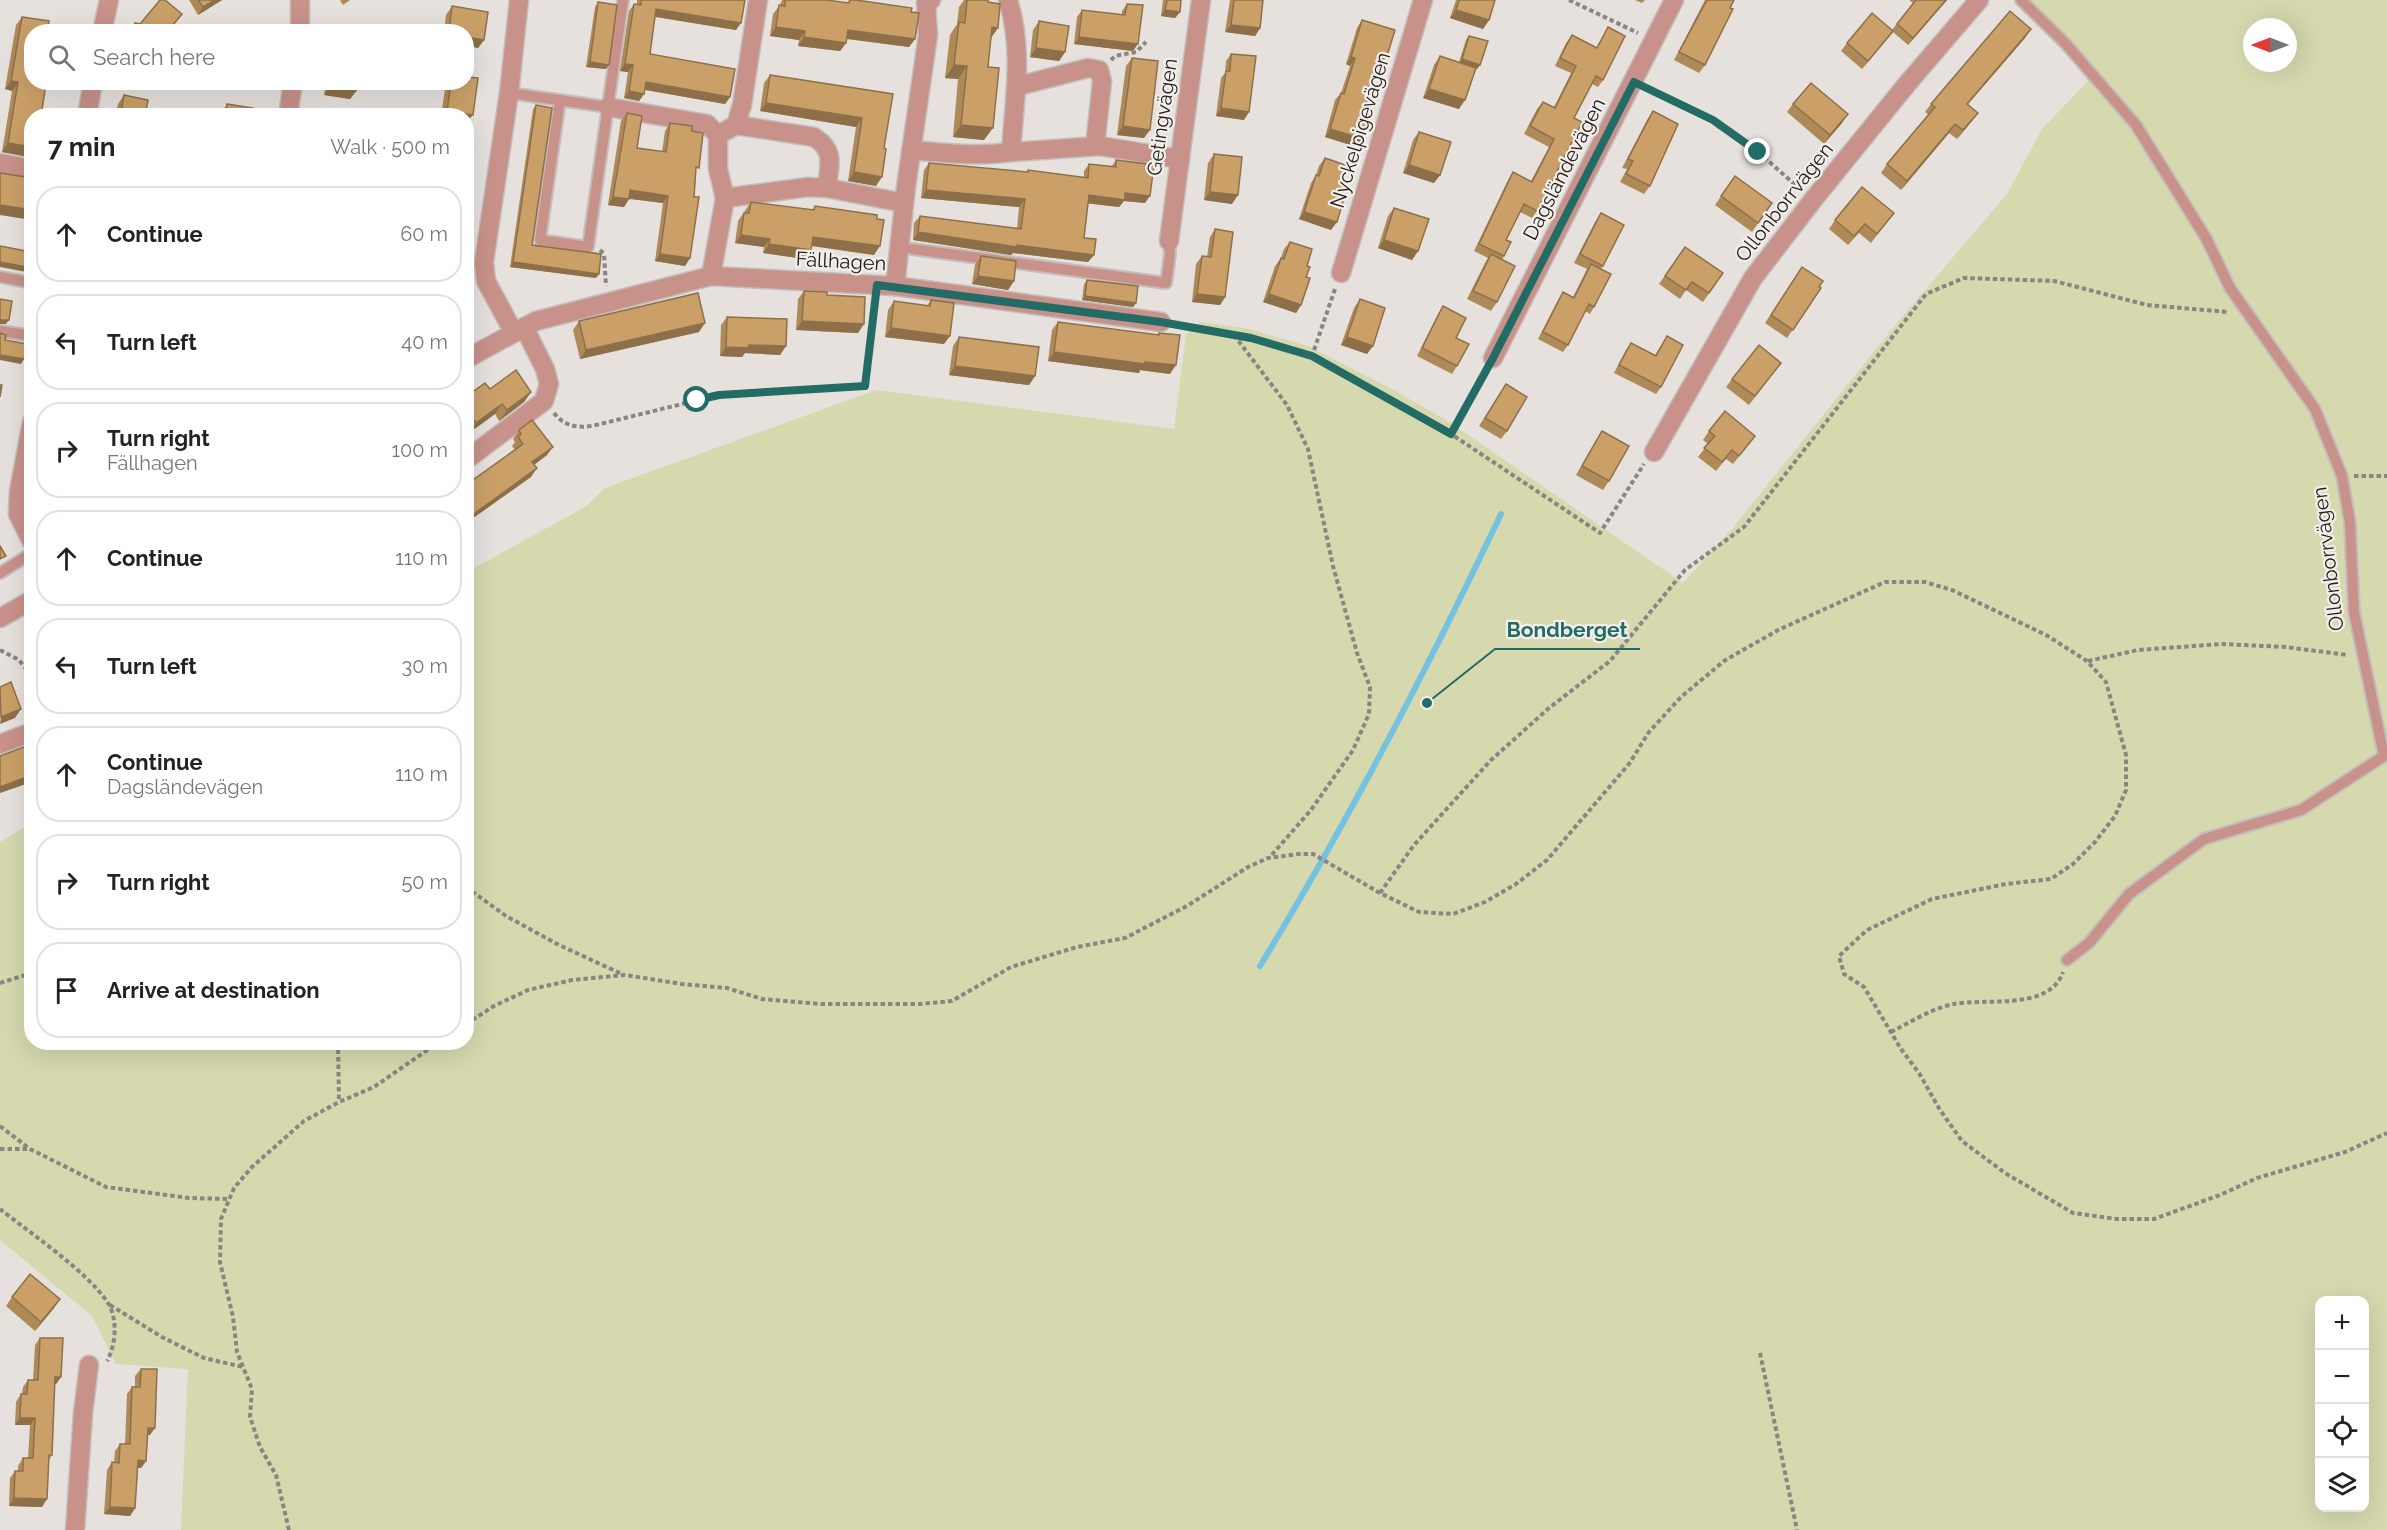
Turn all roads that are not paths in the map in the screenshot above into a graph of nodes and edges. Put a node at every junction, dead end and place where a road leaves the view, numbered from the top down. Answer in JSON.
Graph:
{"nodes":[{"id":1,"x":109,"y":0,"type":"edge"},
{"id":2,"x":300,"y":0,"type":"edge"},
{"id":3,"x":519,"y":0,"type":"edge"},
{"id":4,"x":623,"y":0,"type":"edge"},
{"id":5,"x":758,"y":0,"type":"edge"},
{"id":6,"x":1008,"y":0,"type":"edge"},
{"id":7,"x":1201,"y":0,"type":"edge"},
{"id":8,"x":1423,"y":0,"type":"edge"},
{"id":9,"x":1674,"y":0,"type":"edge"},
{"id":10,"x":1979,"y":0,"type":"edge"},
{"id":11,"x":2021,"y":0,"type":"edge"},
{"id":12,"x":927,"y":1,"type":"edge"},
{"id":13,"x":104,"y":24,"type":"edge"},
{"id":14,"x":300,"y":24,"type":"edge"},
{"id":15,"x":1018,"y":86,"type":"junction"},
{"id":16,"x":92,"y":90,"type":"edge"},
{"id":17,"x":292,"y":90,"type":"edge"},
{"id":18,"x":509,"y":93,"type":"junction"},
{"id":19,"x":560,"y":100,"type":"junction"},
{"id":20,"x":608,"y":107,"type":"junction"},
{"id":21,"x":88,"y":108,"type":"edge"},
{"id":22,"x":289,"y":108,"type":"edge"},
{"id":23,"x":736,"y":125,"type":"junction"},
{"id":24,"x":718,"y":135,"type":"junction"},
{"id":25,"x":1095,"y":146,"type":"junction"},
{"id":26,"x":911,"y":150,"type":"junction"},
{"id":27,"x":1011,"y":152,"type":"junction"},
{"id":28,"x":1180,"y":159,"type":"junction"},
{"id":29,"x":0,"y":163,"type":"edge"},
{"id":30,"x":24,"y":168,"type":"edge"},
{"id":31,"x":826,"y":188,"type":"junction"},
{"id":32,"x":725,"y":198,"type":"junction"},
{"id":33,"x":904,"y":202,"type":"junction"},
{"id":34,"x":1169,"y":241,"type":"joint"},
{"id":35,"x":912,"y":249,"type":"dead end"},
{"id":36,"x":1341,"y":273,"type":"road end"},
{"id":37,"x":711,"y":276,"type":"junction"},
{"id":38,"x":0,"y":277,"type":"edge"},
{"id":39,"x":24,"y":282,"type":"edge"},
{"id":40,"x":886,"y":285,"type":"junction"},
{"id":41,"x":1161,"y":322,"type":"road end"},
{"id":42,"x":519,"y":330,"type":"junction"},
{"id":43,"x":0,"y":331,"type":"edge"},
{"id":44,"x":24,"y":335,"type":"edge"},
{"id":45,"x":474,"y":355,"type":"edge"},
{"id":46,"x":1493,"y":358,"type":"road end"},
{"id":47,"x":1654,"y":452,"type":"road end"},
{"id":48,"x":474,"y":454,"type":"edge"},
{"id":49,"x":24,"y":464,"type":"edge"},
{"id":50,"x":24,"y":524,"type":"edge"},
{"id":51,"x":24,"y":558,"type":"edge"},
{"id":52,"x":0,"y":573,"type":"edge"},
{"id":53,"x":24,"y":604,"type":"edge"},
{"id":54,"x":0,"y":618,"type":"edge"},
{"id":55,"x":24,"y":735,"type":"edge"},
{"id":56,"x":0,"y":744,"type":"edge"},
{"id":57,"x":2067,"y":960,"type":"road end"},
{"id":58,"x":89,"y":1365,"type":"road end"},
{"id":59,"x":75,"y":1530,"type":"edge"}],
"edges":[{"from":1,"to":13,"type":"street"},
{"from":2,"to":14,"type":"street"},
{"from":3,"to":18,"type":"street"},
{"from":4,"to":20,"type":"lane"},
{"from":5,"to":23,"type":"street"},
{"from":6,"to":15,"type":"street"},
{"from":7,"to":28,"type":"street","name":"Getingvägen"},
{"from":8,"to":36,"type":"street","name":"Nyckelpigevägen"},
{"from":9,"to":46,"type":"street","name":"Dagsländevägen"},
{"from":10,"to":47,"type":"street","name":"Ollonborrvägen"},
{"from":11,"to":57,"type":"lane","name":"Ollonborrvägen"},
{"from":12,"to":26,"type":"street"},
{"from":15,"to":25,"type":"street"},
{"from":15,"to":27,"type":"street"},
{"from":16,"to":21,"type":"street"},
{"from":17,"to":22,"type":"street"},
{"from":18,"to":19,"type":"lane"},
{"from":18,"to":42,"type":"street"},
{"from":19,"to":20,"type":"lane"},
{"from":19,"to":20,"type":"lane"},
{"from":20,"to":24,"type":"street"},
{"from":23,"to":24,"type":"street"},
{"from":23,"to":31,"type":"street"},
{"from":24,"to":32,"type":"street"},
{"from":25,"to":27,"type":"street"},
{"from":25,"to":28,"type":"street"},
{"from":26,"to":27,"type":"street"},
{"from":26,"to":33,"type":"street"},
{"from":28,"to":34,"type":"street","name":"Getingvägen"},
{"from":29,"to":30,"type":"street"},
{"from":31,"to":32,"type":"street"},
{"from":31,"to":33,"type":"street"},
{"from":32,"to":37,"type":"street"},
{"from":33,"to":40,"type":"street"},
{"from":34,"to":35,"type":"lane"},
{"from":37,"to":40,"type":"street","name":"Fällhagen"},
{"from":37,"to":42,"type":"street","name":"Fällhagen"},
{"from":38,"to":39,"type":"lane"},
{"from":40,"to":41,"type":"street","name":"Fällhagen"},
{"from":42,"to":45,"type":"street","name":"Fällhagen"},
{"from":42,"to":48,"type":"street"},
{"from":43,"to":44,"type":"lane"},
{"from":49,"to":50,"type":"street"},
{"from":51,"to":52,"type":"lane"},
{"from":53,"to":54,"type":"street"},
{"from":55,"to":56,"type":"street"},
{"from":58,"to":59,"type":"street"}]}
